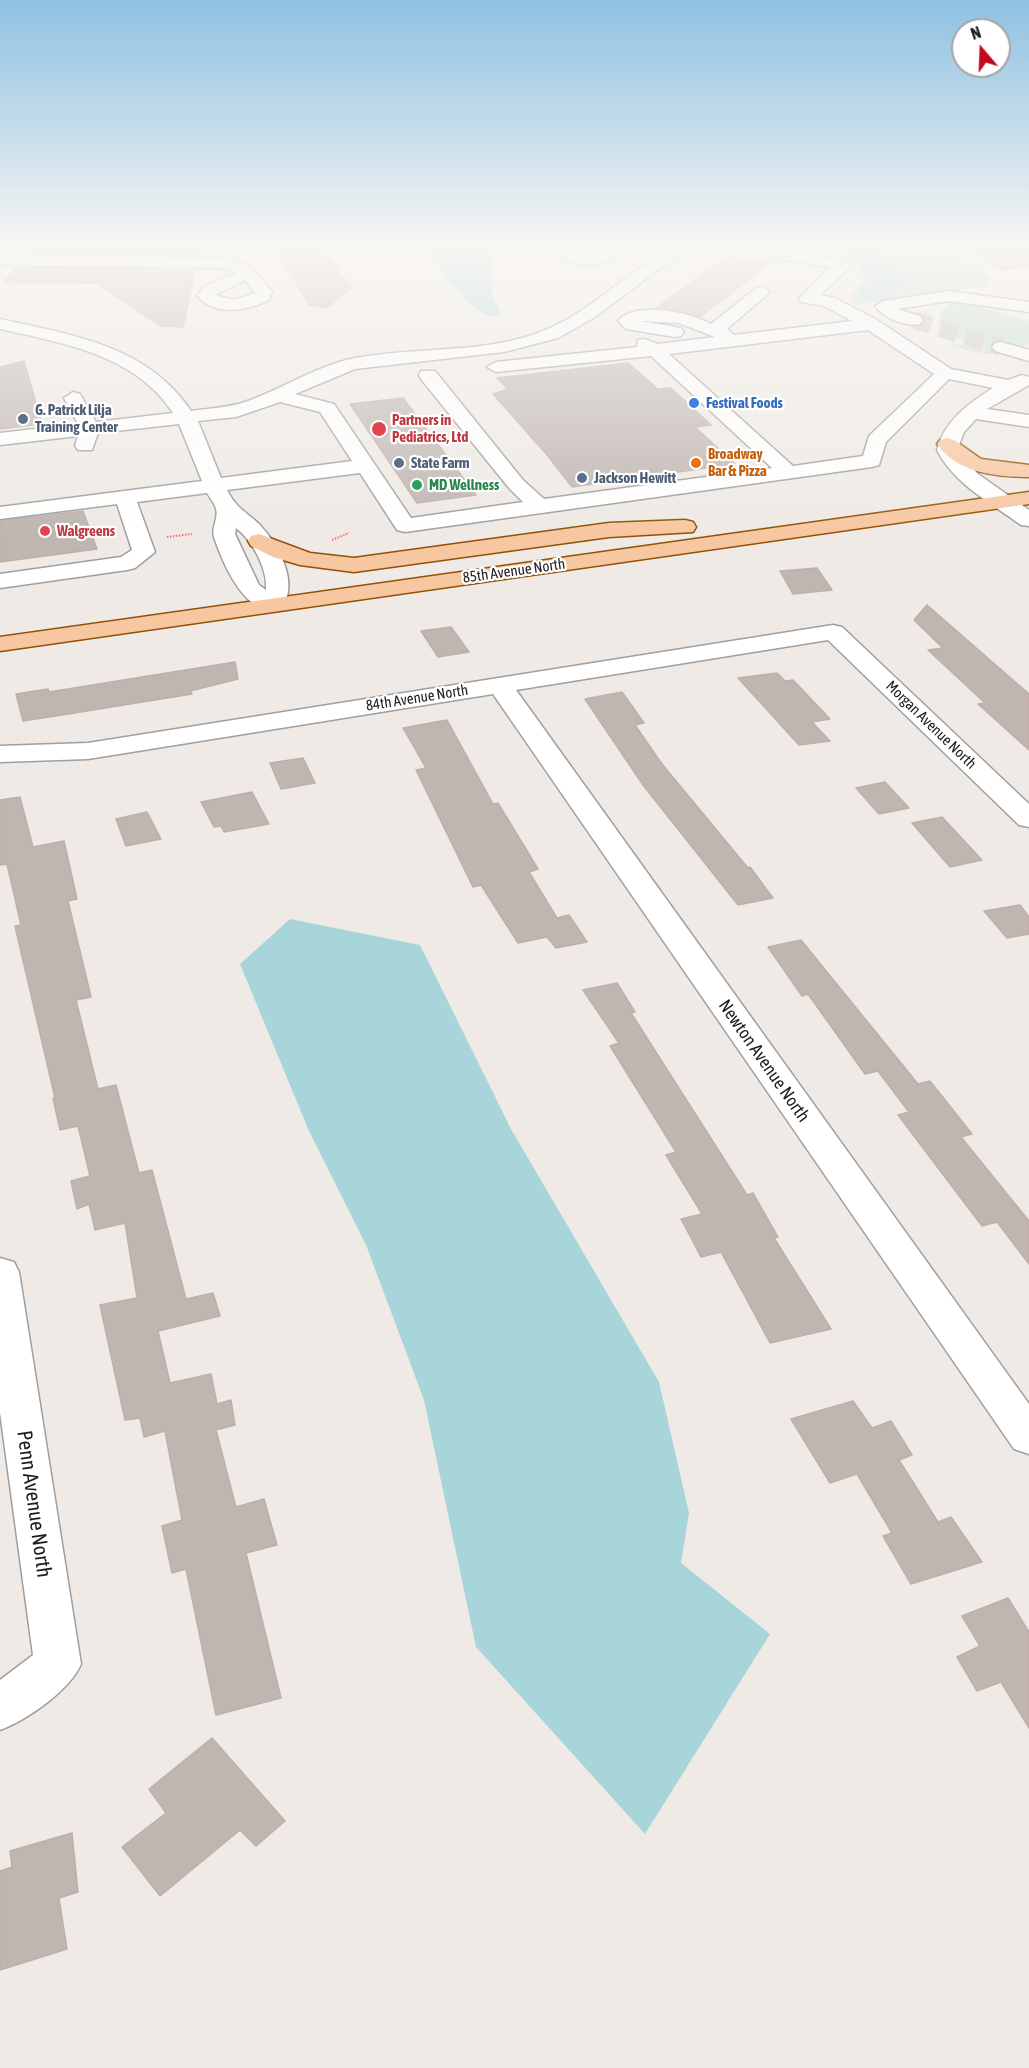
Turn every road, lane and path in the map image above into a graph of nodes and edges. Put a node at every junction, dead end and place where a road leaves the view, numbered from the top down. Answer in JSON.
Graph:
{"nodes":[{"id":1,"x":21,"y":341,"type":"edge"},
{"id":2,"x":65,"y":341,"type":"edge"},
{"id":3,"x":528,"y":341,"type":"edge"},
{"id":4,"x":637,"y":341,"type":"edge"},
{"id":5,"x":730,"y":341,"type":"joint"},
{"id":6,"x":734,"y":341,"type":"edge"},
{"id":7,"x":896,"y":341,"type":"edge"},
{"id":8,"x":11,"y":344,"type":"dead end"},
{"id":9,"x":655,"y":350,"type":"junction"},
{"id":10,"x":414,"y":356,"type":"junction"},
{"id":11,"x":475,"y":369,"type":"dead end"},
{"id":12,"x":452,"y":372,"type":"dead end"},
{"id":13,"x":945,"y":373,"type":"junction"},
{"id":14,"x":428,"y":375,"type":"junction"},
{"id":15,"x":1029,"y":378,"type":"edge"},
{"id":16,"x":1009,"y":386,"type":"junction"},
{"id":17,"x":280,"y":396,"type":"junction"},
{"id":18,"x":74,"y":398,"type":"dead end"},
{"id":19,"x":972,"y":413,"type":"junction"},
{"id":20,"x":186,"y":417,"type":"junction"},
{"id":21,"x":1029,"y":421,"type":"edge"},
{"id":22,"x":90,"y":428,"type":"junction"},
{"id":23,"x":0,"y":439,"type":"edge"},
{"id":24,"x":947,"y":444,"type":"junction"},
{"id":25,"x":63,"y":453,"type":"dead end"},
{"id":26,"x":364,"y":466,"type":"junction"},
{"id":27,"x":1029,"y":471,"type":"edge"},
{"id":28,"x":789,"y":473,"type":"junction"},
{"id":29,"x":1029,"y":479,"type":"edge"},
{"id":30,"x":216,"y":485,"type":"junction"},
{"id":31,"x":983,"y":486,"type":"junction"},
{"id":32,"x":125,"y":497,"type":"junction"},
{"id":33,"x":1029,"y":498,"type":"edge"},
{"id":34,"x":1003,"y":501,"type":"junction"},
{"id":35,"x":0,"y":503,"type":"edge"},
{"id":36,"x":539,"y":506,"type":"junction"},
{"id":37,"x":228,"y":510,"type":"junction"},
{"id":38,"x":0,"y":513,"type":"edge"},
{"id":39,"x":1029,"y":520,"type":"edge"},
{"id":40,"x":685,"y":527,"type":"junction"},
{"id":41,"x":259,"y":541,"type":"junction"},
{"id":42,"x":0,"y":581,"type":"edge"},
{"id":43,"x":249,"y":589,"type":"junction"},
{"id":44,"x":276,"y":595,"type":"junction"},
{"id":45,"x":0,"y":623,"type":"edge"},
{"id":46,"x":833,"y":632,"type":"joint"},
{"id":47,"x":0,"y":644,"type":"edge"},
{"id":48,"x":500,"y":685,"type":"junction"},
{"id":49,"x":0,"y":754,"type":"edge"},
{"id":50,"x":1029,"y":819,"type":"edge"},
{"id":51,"x":0,"y":1272,"type":"edge"},
{"id":52,"x":1029,"y":1437,"type":"edge"},
{"id":53,"x":0,"y":1708,"type":"edge"}],
"edges":[{"from":1,"to":8,"type":"street"},
{"from":2,"to":20,"type":"street"},
{"from":3,"to":10,"type":"street"},
{"from":4,"to":9,"type":"street"},
{"from":5,"to":6,"type":"street"},
{"from":5,"to":9,"type":"street"},
{"from":7,"to":13,"type":"street"},
{"from":9,"to":11,"type":"street"},
{"from":9,"to":28,"type":"street"},
{"from":10,"to":14,"type":"street"},
{"from":10,"to":17,"type":"street"},
{"from":12,"to":14,"type":"street"},
{"from":13,"to":16,"type":"street"},
{"from":13,"to":28,"type":"street"},
{"from":14,"to":36,"type":"street"},
{"from":15,"to":16,"type":"street"},
{"from":16,"to":19,"type":"street"},
{"from":17,"to":20,"type":"street"},
{"from":17,"to":26,"type":"street"},
{"from":18,"to":22,"type":"street"},
{"from":19,"to":21,"type":"street"},
{"from":19,"to":24,"type":"street"},
{"from":20,"to":22,"type":"street"},
{"from":20,"to":30,"type":"street"},
{"from":22,"to":23,"type":"street"},
{"from":22,"to":25,"type":"street"},
{"from":24,"to":27,"type":"main road"},
{"from":24,"to":31,"type":"street"},
{"from":26,"to":30,"type":"street"},
{"from":26,"to":36,"type":"street"},
{"from":28,"to":36,"type":"street"},
{"from":29,"to":31,"type":"main road","name":"85th Avenue North"},
{"from":30,"to":32,"type":"street"},
{"from":30,"to":37,"type":"street"},
{"from":31,"to":34,"type":"street"},
{"from":31,"to":40,"type":"main road","name":"85th Avenue North"},
{"from":32,"to":35,"type":"street"},
{"from":32,"to":38,"type":"street"},
{"from":32,"to":42,"type":"street"},
{"from":33,"to":34,"type":"main road","name":"85th Avenue North"},
{"from":34,"to":39,"type":"street"},
{"from":34,"to":44,"type":"main road","name":"85th Avenue North"},
{"from":37,"to":41,"type":"street"},
{"from":37,"to":43,"type":"street"},
{"from":40,"to":41,"type":"main road"},
{"from":40,"to":44,"type":"main road","name":"85th Avenue North"},
{"from":41,"to":44,"type":"street"},
{"from":43,"to":44,"type":"main road","name":"85th Avenue North"},
{"from":43,"to":45,"type":"main road","name":"85th Avenue North"},
{"from":44,"to":47,"type":"main road","name":"85th Avenue North"},
{"from":46,"to":48,"type":"street","name":"84th Avenue North"},
{"from":46,"to":50,"type":"street","name":"Morgan Avenue North"},
{"from":48,"to":49,"type":"street","name":"84th Avenue North"},
{"from":48,"to":52,"type":"street","name":"Newton Avenue North"},
{"from":51,"to":53,"type":"street","name":"Penn Avenue North"}]}
